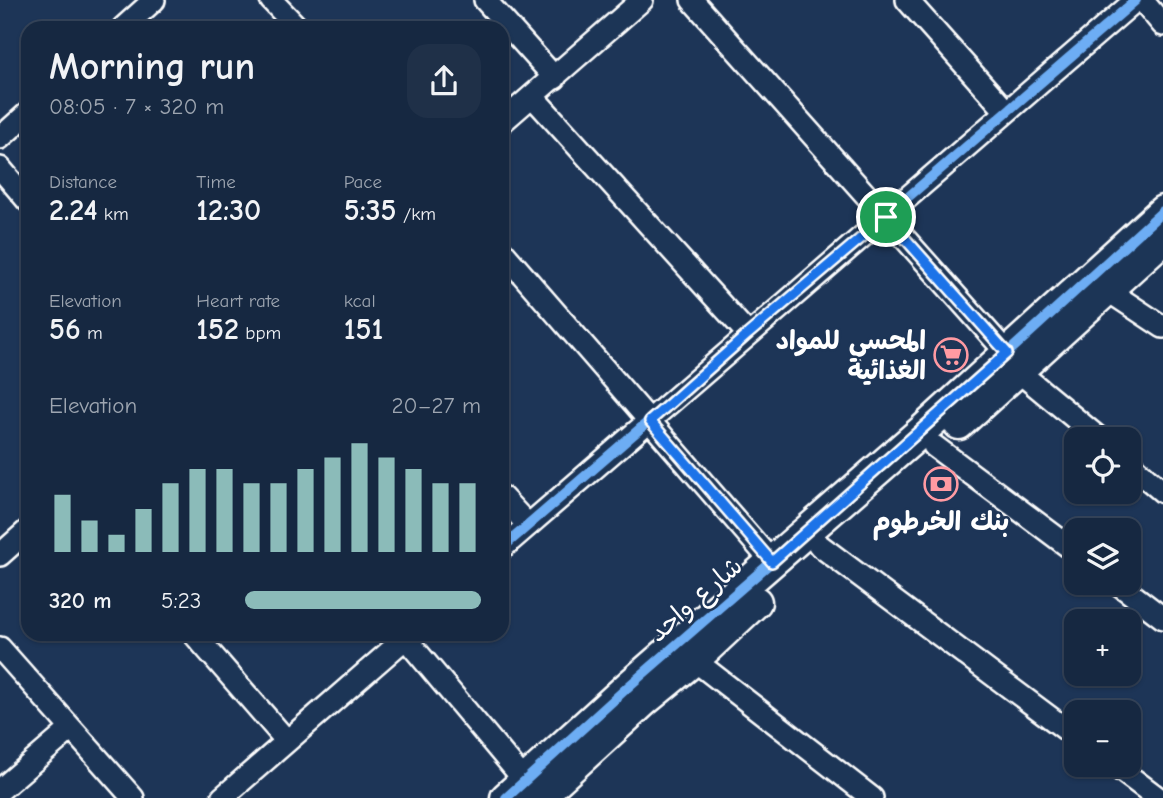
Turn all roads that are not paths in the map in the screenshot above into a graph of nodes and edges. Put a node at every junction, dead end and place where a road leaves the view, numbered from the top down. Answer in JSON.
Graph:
{"nodes":[{"id":1,"x":154,"y":0,"type":"edge"},
{"id":2,"x":271,"y":0,"type":"edge"},
{"id":3,"x":485,"y":0,"type":"edge"},
{"id":4,"x":642,"y":0,"type":"edge"},
{"id":5,"x":692,"y":0,"type":"edge"},
{"id":6,"x":907,"y":0,"type":"edge"},
{"id":7,"x":1136,"y":0,"type":"edge"},
{"id":8,"x":1142,"y":0,"type":"edge"},
{"id":9,"x":131,"y":21,"type":"edge"},
{"id":10,"x":291,"y":21,"type":"edge"},
{"id":11,"x":504,"y":21,"type":"edge"},
{"id":12,"x":1163,"y":24,"type":"edge"},
{"id":13,"x":509,"y":27,"type":"edge"},
{"id":14,"x":555,"y":78,"type":"junction"},
{"id":15,"x":533,"y":97,"type":"junction"},
{"id":16,"x":1006,"y":111,"type":"junction"},
{"id":17,"x":509,"y":116,"type":"edge"},
{"id":18,"x":21,"y":119,"type":"edge"},
{"id":19,"x":0,"y":138,"type":"edge"},
{"id":20,"x":0,"y":169,"type":"edge"},
{"id":21,"x":21,"y":193,"type":"edge"},
{"id":22,"x":1163,"y":211,"type":"edge"},
{"id":23,"x":886,"y":217,"type":"junction"},
{"id":24,"x":1152,"y":240,"type":"edge"},
{"id":25,"x":509,"y":259,"type":"edge"},
{"id":26,"x":1107,"y":290,"type":"junction"},
{"id":27,"x":1163,"y":327,"type":"edge"},
{"id":28,"x":748,"y":334,"type":"junction"},
{"id":29,"x":1013,"y":362,"type":"junction"},
{"id":30,"x":650,"y":421,"type":"junction"},
{"id":31,"x":1086,"y":427,"type":"edge"},
{"id":32,"x":934,"y":446,"type":"junction"},
{"id":33,"x":1141,"y":473,"type":"edge"},
{"id":34,"x":1163,"y":492,"type":"edge"},
{"id":35,"x":509,"y":505,"type":"edge"},
{"id":36,"x":527,"y":525,"type":"junction"},
{"id":37,"x":21,"y":536,"type":"edge"},
{"id":38,"x":509,"y":542,"type":"edge"},
{"id":39,"x":1064,"y":543,"type":"edge"},
{"id":40,"x":819,"y":545,"type":"junction"},
{"id":41,"x":0,"y":555,"type":"edge"},
{"id":42,"x":772,"y":562,"type":"junction"},
{"id":43,"x":1133,"y":595,"type":"edge"},
{"id":44,"x":1163,"y":618,"type":"edge"},
{"id":45,"x":200,"y":641,"type":"edge"},
{"id":46,"x":399,"y":641,"type":"edge"},
{"id":47,"x":411,"y":641,"type":"edge"},
{"id":48,"x":0,"y":648,"type":"edge"},
{"id":49,"x":694,"y":660,"type":"junction"},
{"id":50,"x":636,"y":694,"type":"junction"},
{"id":51,"x":1064,"y":728,"type":"edge"},
{"id":52,"x":72,"y":729,"type":"junction"},
{"id":53,"x":286,"y":740,"type":"junction"},
{"id":54,"x":1130,"y":777,"type":"edge"},
{"id":55,"x":0,"y":790,"type":"edge"},
{"id":56,"x":532,"y":794,"type":"edge"},
{"id":57,"x":133,"y":798,"type":"edge"},
{"id":58,"x":222,"y":798,"type":"edge"},
{"id":59,"x":872,"y":798,"type":"edge"},
{"id":60,"x":1158,"y":798,"type":"edge"}],
"edges":[{"from":1,"to":9,"type":"street"},
{"from":2,"to":10,"type":"street"},
{"from":3,"to":11,"type":"street"},
{"from":4,"to":14,"type":"street"},
{"from":5,"to":23,"type":"street"},
{"from":6,"to":16,"type":"street"},
{"from":7,"to":16,"type":"street"},
{"from":8,"to":12,"type":"street"},
{"from":13,"to":14,"type":"street"},
{"from":14,"to":15,"type":"street"},
{"from":15,"to":17,"type":"street"},
{"from":15,"to":28,"type":"street"},
{"from":16,"to":23,"type":"street"},
{"from":18,"to":19,"type":"street"},
{"from":20,"to":21,"type":"street"},
{"from":22,"to":24,"type":"street","name":"شارع واحد"},
{"from":23,"to":28,"type":"street"},
{"from":23,"to":29,"type":"street"},
{"from":24,"to":26,"type":"street","name":"شارع واحد"},
{"from":24,"to":29,"type":"street","name":"شارع واحد"},
{"from":25,"to":30,"type":"street"},
{"from":26,"to":27,"type":"street"},
{"from":26,"to":29,"type":"street","name":"شارع واحد"},
{"from":28,"to":30,"type":"street"},
{"from":29,"to":31,"type":"street"},
{"from":29,"to":32,"type":"street","name":"شارع واحد"},
{"from":29,"to":42,"type":"street","name":"شارع واحد"},
{"from":30,"to":36,"type":"street"},
{"from":30,"to":42,"type":"street"},
{"from":32,"to":39,"type":"street"},
{"from":32,"to":40,"type":"street","name":"شارع واحد"},
{"from":33,"to":34,"type":"street"},
{"from":35,"to":36,"type":"street"},
{"from":36,"to":38,"type":"street"},
{"from":37,"to":41,"type":"street"},
{"from":40,"to":49,"type":"street","name":"شارع واحد"},
{"from":40,"to":51,"type":"street"},
{"from":42,"to":50,"type":"street","name":"شارع واحد"},
{"from":43,"to":44,"type":"street"},
{"from":45,"to":53,"type":"street"},
{"from":46,"to":53,"type":"street"},
{"from":47,"to":56,"type":"street"},
{"from":48,"to":52,"type":"street"},
{"from":49,"to":50,"type":"street","name":"شارع واحد"},
{"from":49,"to":59,"type":"street"},
{"from":50,"to":56,"type":"street","name":"شارع واحد"},
{"from":52,"to":55,"type":"street"},
{"from":52,"to":57,"type":"street"},
{"from":53,"to":58,"type":"street"},
{"from":54,"to":60,"type":"street"}]}
